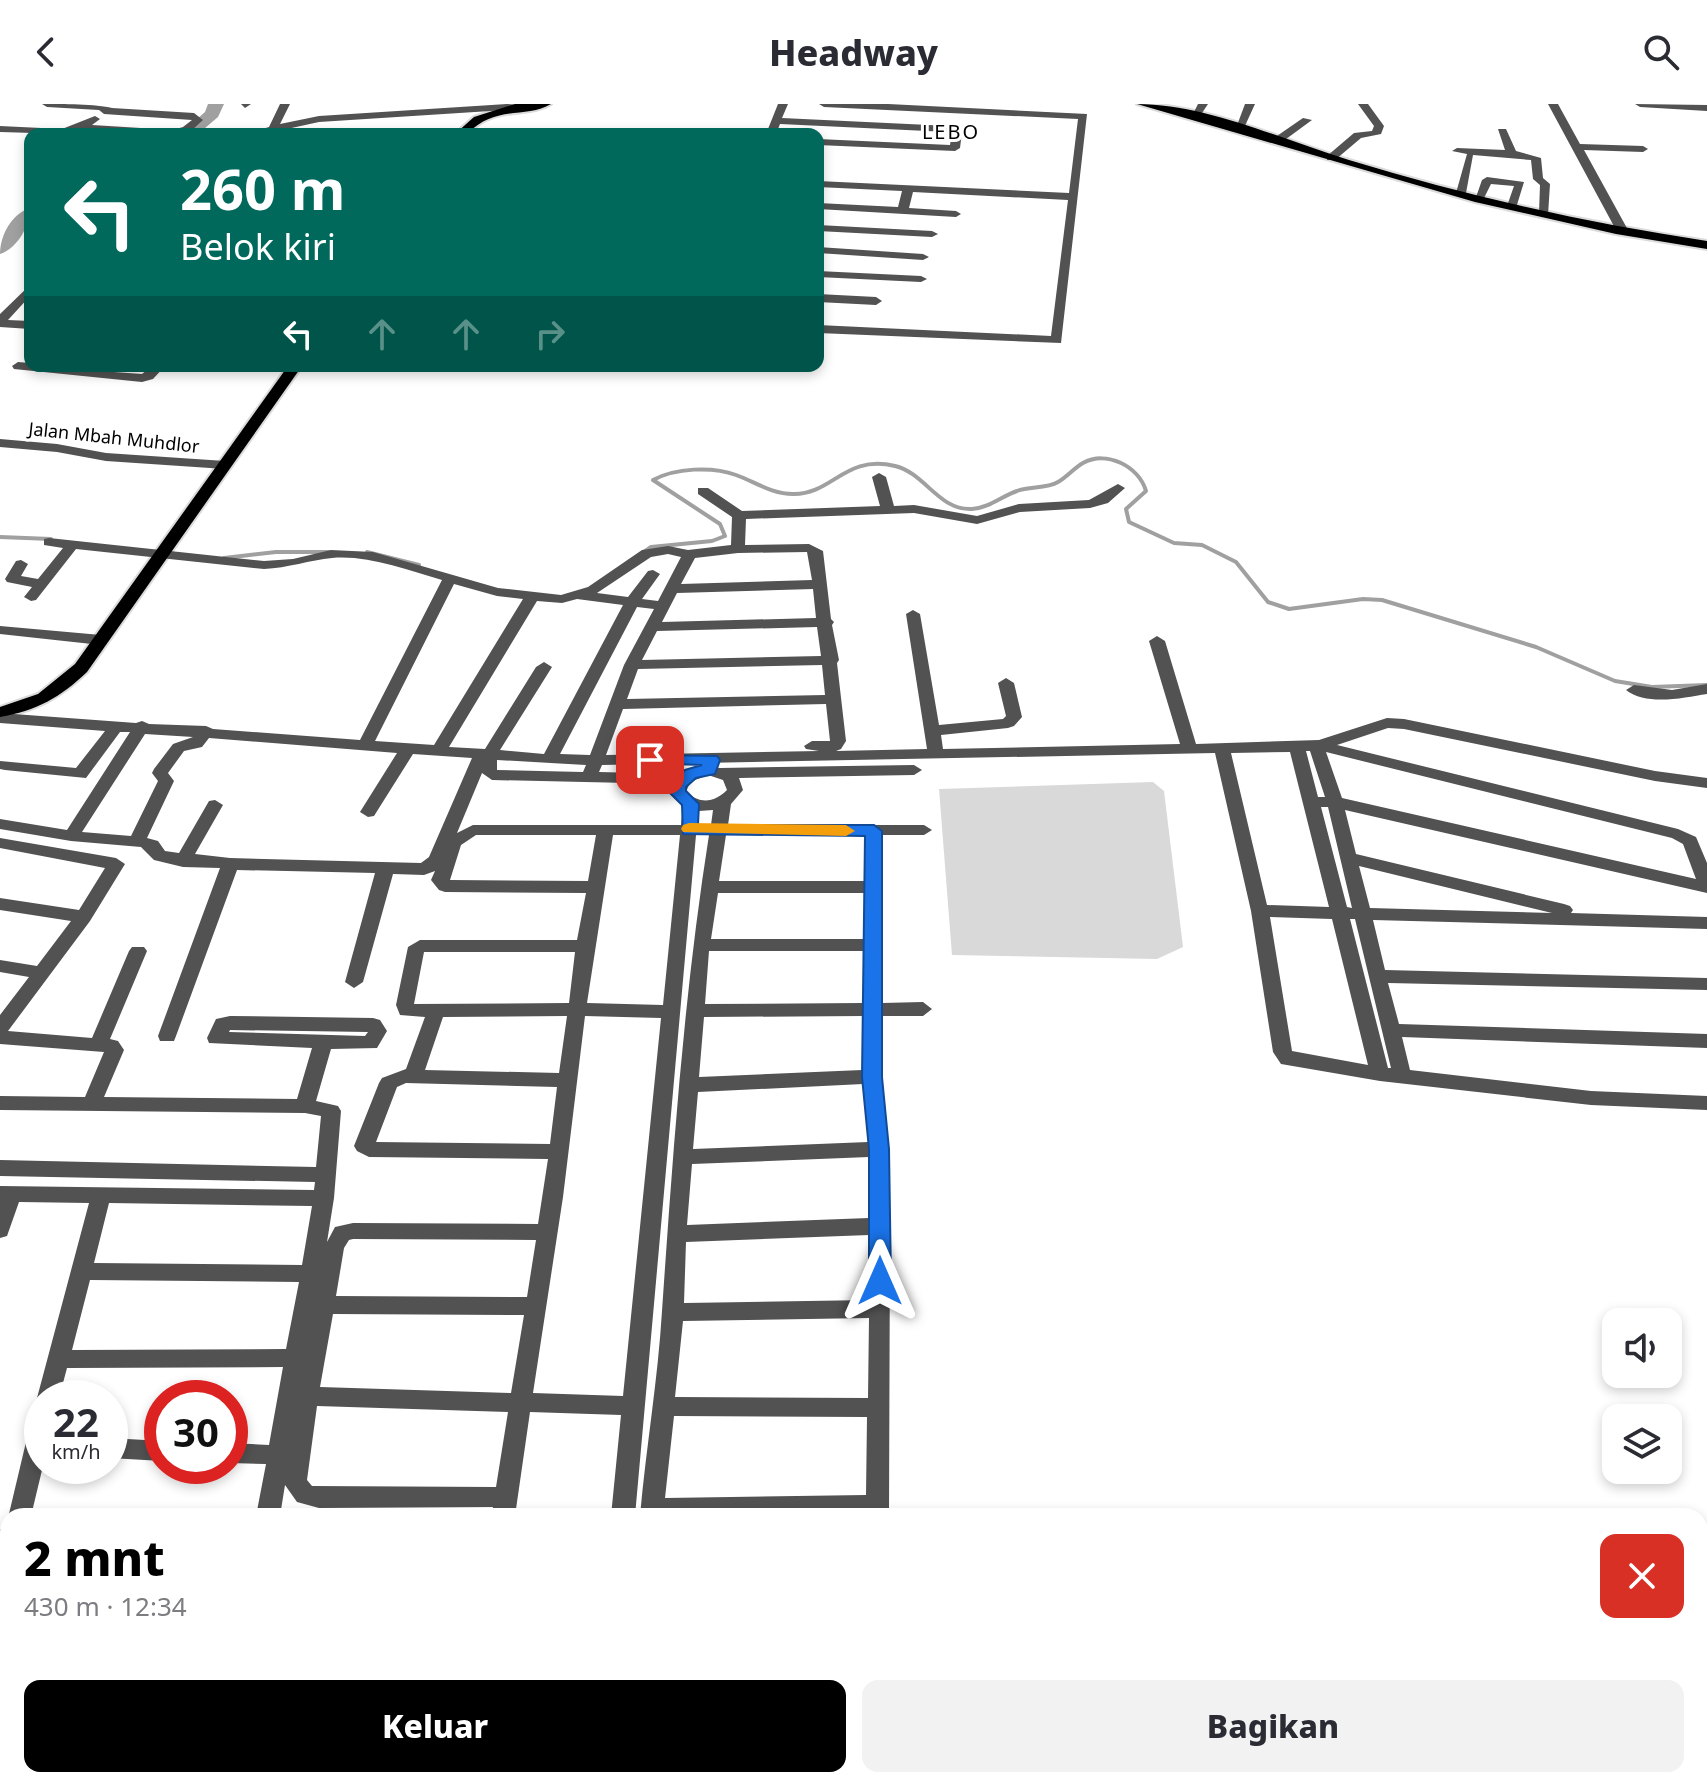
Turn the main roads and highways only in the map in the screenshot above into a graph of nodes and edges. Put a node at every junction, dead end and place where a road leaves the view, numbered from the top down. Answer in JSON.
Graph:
{"nodes":[{"id":1,"x":545,"y":104,"type":"edge"},
{"id":2,"x":1143,"y":104,"type":"edge"},
{"id":3,"x":522,"y":106,"type":"edge"},
{"id":4,"x":1199,"y":109,"type":"edge"},
{"id":5,"x":468,"y":128,"type":"edge"},
{"id":6,"x":1707,"y":245,"type":"edge"},
{"id":7,"x":291,"y":372,"type":"edge"},
{"id":8,"x":0,"y":715,"type":"edge"}],
"edges":[{"from":1,"to":3,"type":"main road"},
{"from":2,"to":4,"type":"main road"},
{"from":3,"to":5,"type":"main road"},
{"from":4,"to":6,"type":"main road"},
{"from":7,"to":8,"type":"main road"}]}
